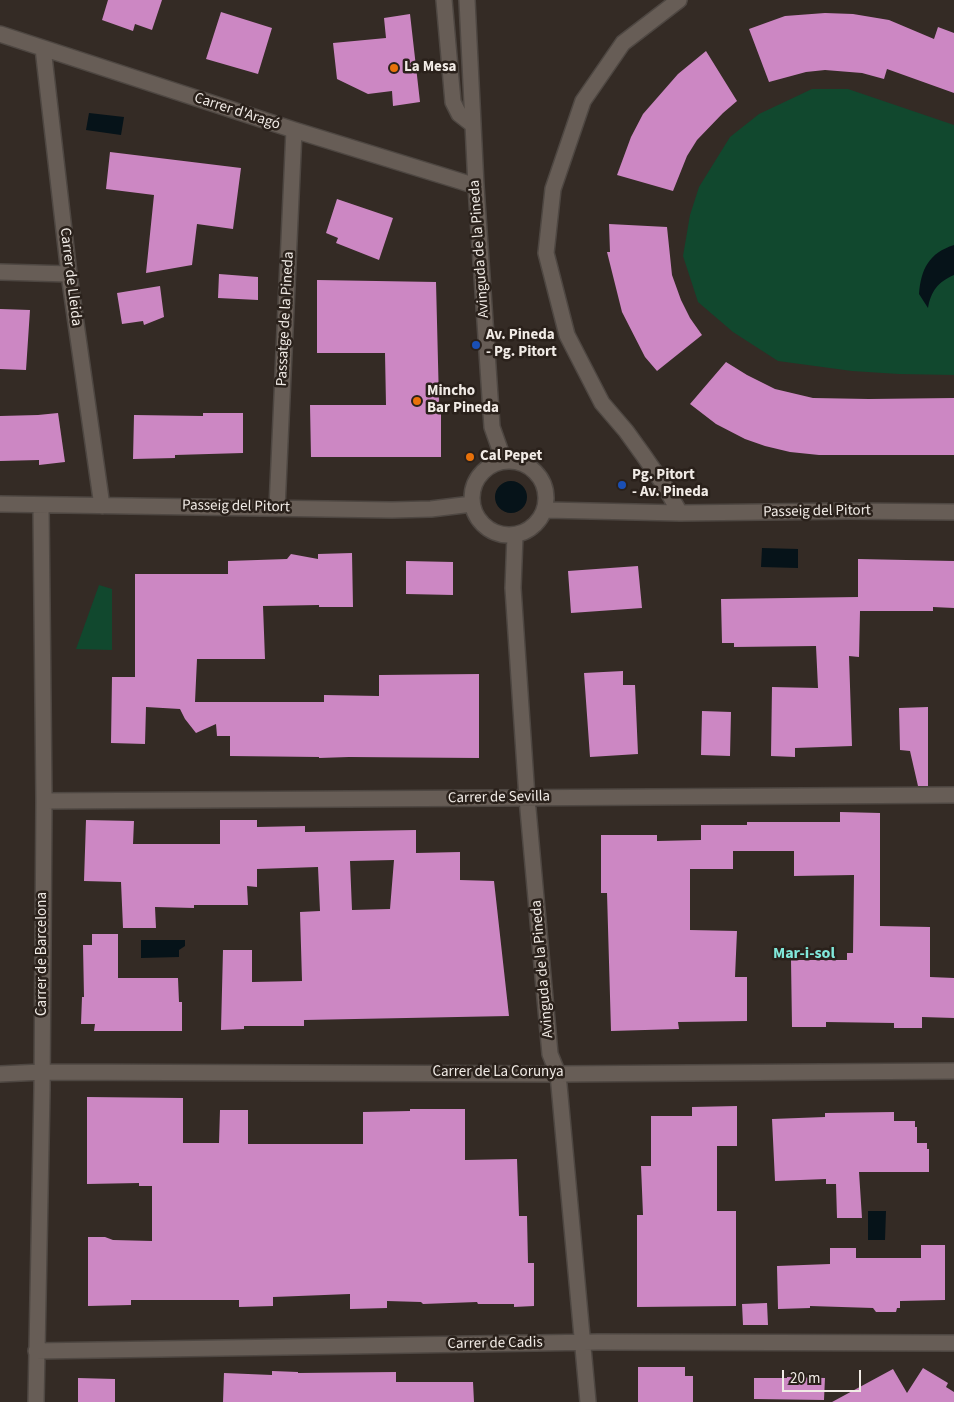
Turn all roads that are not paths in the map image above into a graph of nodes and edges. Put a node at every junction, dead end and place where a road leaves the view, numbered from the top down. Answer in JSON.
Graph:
{"nodes":[{"id":1,"x":444,"y":0,"type":"edge"},
{"id":2,"x":467,"y":0,"type":"edge"},
{"id":3,"x":679,"y":0,"type":"edge"},
{"id":4,"x":0,"y":34,"type":"edge"},
{"id":5,"x":42,"y":48,"type":"junction"},
{"id":6,"x":473,"y":125,"type":"junction"},
{"id":7,"x":294,"y":130,"type":"junction"},
{"id":8,"x":476,"y":186,"type":"junction"},
{"id":9,"x":0,"y":272,"type":"edge"},
{"id":10,"x":69,"y":274,"type":"junction"},
{"id":11,"x":504,"y":460,"type":"junction"},
{"id":12,"x":0,"y":504,"type":"edge"},
{"id":13,"x":472,"y":504,"type":"junction"},
{"id":14,"x":41,"y":506,"type":"junction"},
{"id":15,"x":102,"y":506,"type":"junction"},
{"id":16,"x":277,"y":508,"type":"junction"},
{"id":17,"x":546,"y":510,"type":"junction"},
{"id":18,"x":954,"y":512,"type":"edge"},
{"id":19,"x":680,"y":513,"type":"junction"},
{"id":20,"x":516,"y":535,"type":"junction"},
{"id":21,"x":954,"y":795,"type":"edge"},
{"id":22,"x":527,"y":798,"type":"junction"},
{"id":23,"x":44,"y":801,"type":"junction"},
{"id":24,"x":954,"y":1071,"type":"edge"},
{"id":25,"x":42,"y":1072,"type":"junction"},
{"id":26,"x":0,"y":1074,"type":"edge"},
{"id":27,"x":558,"y":1074,"type":"junction"},
{"id":28,"x":582,"y":1342,"type":"junction"},
{"id":29,"x":954,"y":1343,"type":"edge"},
{"id":30,"x":36,"y":1351,"type":"junction"},
{"id":31,"x":36,"y":1402,"type":"edge"},
{"id":32,"x":588,"y":1402,"type":"edge"}],
"edges":[{"from":1,"to":6,"type":"street"},
{"from":2,"to":6,"type":"street","name":"Avinguda de la Pineda"},
{"from":3,"to":19,"type":"street"},
{"from":4,"to":5,"type":"street","name":"Carrer d'Aragó"},
{"from":5,"to":7,"type":"street","name":"Carrer d'Aragó"},
{"from":5,"to":10,"type":"street","name":"Carrer de Lleida"},
{"from":6,"to":8,"type":"street","name":"Avinguda de la Pineda"},
{"from":7,"to":8,"type":"street","name":"Carrer d'Aragó"},
{"from":7,"to":16,"type":"street","name":"Passatge de la Pineda"},
{"from":8,"to":11,"type":"street","name":"Avinguda de la Pineda"},
{"from":9,"to":10,"type":"street"},
{"from":10,"to":15,"type":"street","name":"Carrer de Lleida"},
{"from":11,"to":13,"type":"street"},
{"from":11,"to":17,"type":"street"},
{"from":12,"to":14,"type":"street","name":"Passeig del Pitort"},
{"from":13,"to":16,"type":"street","name":"Passeig del Pitort"},
{"from":13,"to":20,"type":"street"},
{"from":14,"to":15,"type":"street","name":"Passeig del Pitort"},
{"from":14,"to":23,"type":"street","name":"Carrer de Barcelona"},
{"from":15,"to":16,"type":"street","name":"Passeig del Pitort"},
{"from":17,"to":19,"type":"street","name":"Passeig del Pitort"},
{"from":17,"to":20,"type":"street"},
{"from":18,"to":19,"type":"street","name":"Passeig del Pitort"},
{"from":20,"to":22,"type":"street","name":"Avinguda de la Pineda"},
{"from":21,"to":22,"type":"street","name":"Carrer de Sevilla"},
{"from":22,"to":23,"type":"street","name":"Carrer de Sevilla"},
{"from":22,"to":27,"type":"street","name":"Avinguda de la Pineda"},
{"from":23,"to":25,"type":"street","name":"Carrer de Barcelona"},
{"from":24,"to":27,"type":"street","name":"Carrer de La Corunya"},
{"from":25,"to":26,"type":"street","name":"Carrer de La Corunya"},
{"from":25,"to":27,"type":"street","name":"Carrer de La Corunya"},
{"from":25,"to":30,"type":"street","name":"Carrer de Barcelona"},
{"from":27,"to":28,"type":"street","name":"Avinguda de la Pineda"},
{"from":28,"to":29,"type":"street","name":"Carrer de Cadis"},
{"from":28,"to":30,"type":"street","name":"Carrer de Cadis"},
{"from":28,"to":32,"type":"street","name":"Avinguda de la Pineda"},
{"from":30,"to":31,"type":"street","name":"Carrer de Barcelona"}]}
